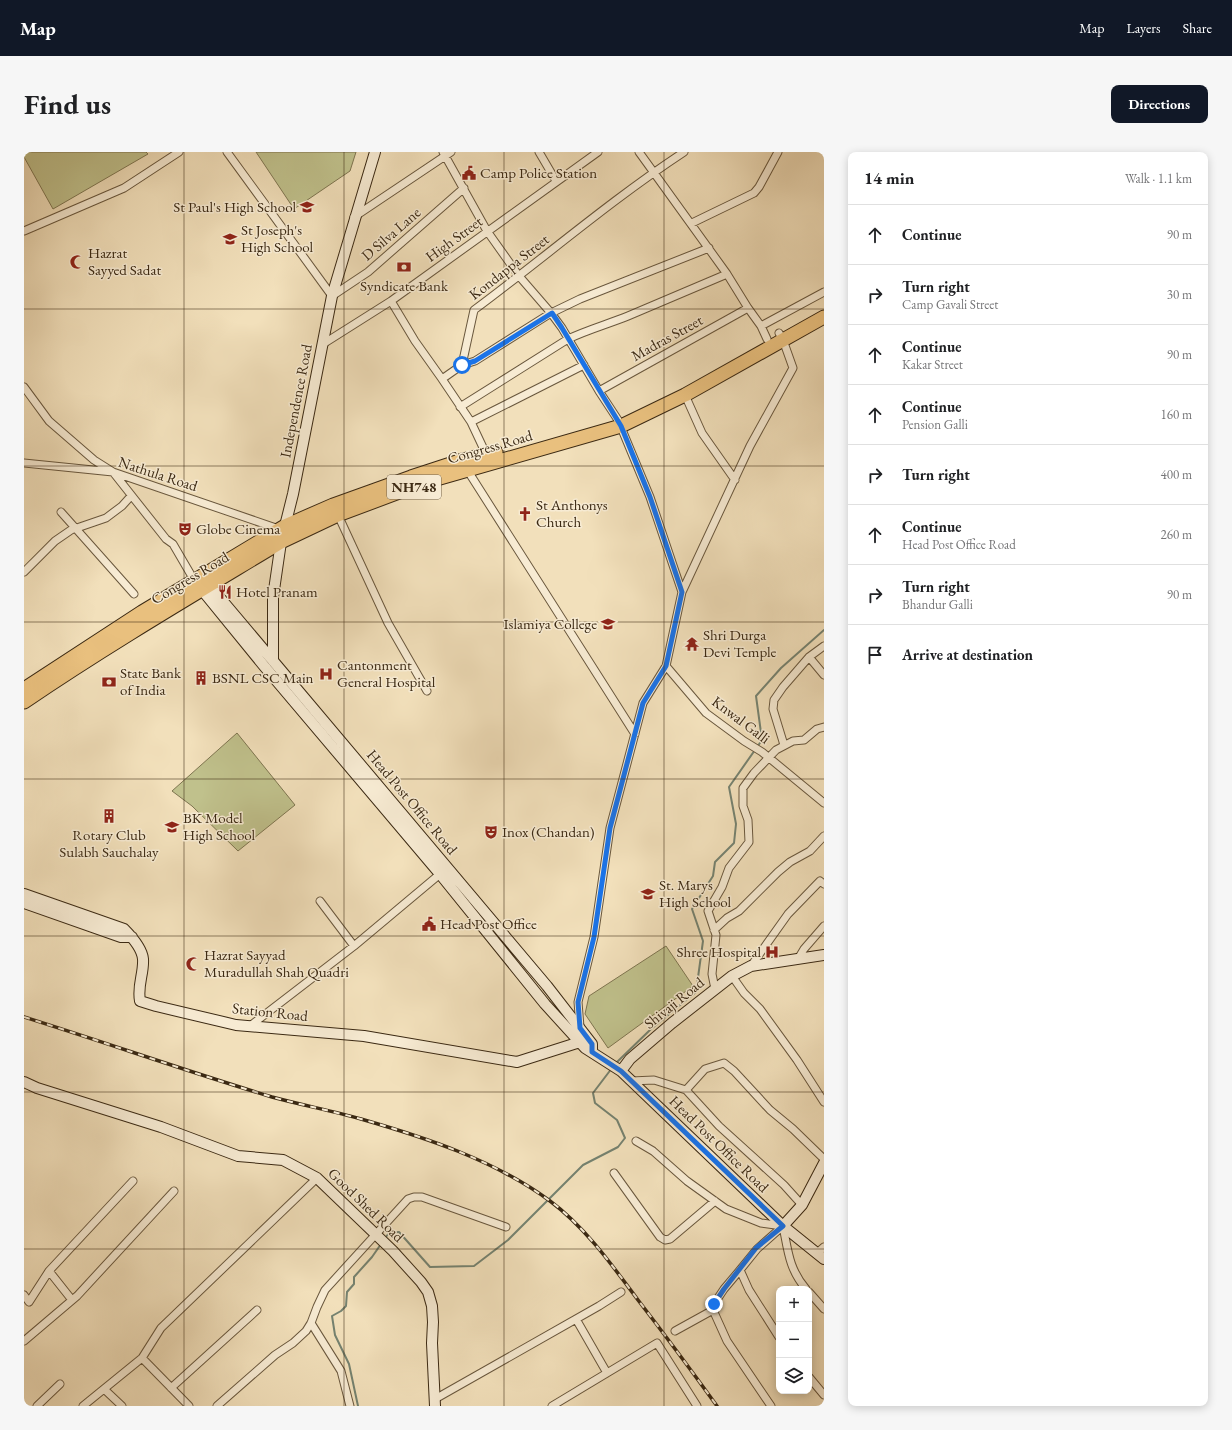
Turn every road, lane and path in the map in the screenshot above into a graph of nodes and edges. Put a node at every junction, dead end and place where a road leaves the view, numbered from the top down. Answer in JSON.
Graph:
{"nodes":[{"id":1,"x":179,"y":152,"type":"edge"},
{"id":2,"x":228,"y":152,"type":"edge"},
{"id":3,"x":375,"y":152,"type":"edge"},
{"id":4,"x":539,"y":152,"type":"edge"},
{"id":5,"x":598,"y":152,"type":"edge"},
{"id":6,"x":639,"y":152,"type":"edge"},
{"id":7,"x":684,"y":152,"type":"edge"},
{"id":8,"x":778,"y":152,"type":"edge"},
{"id":9,"x":447,"y":153,"type":"edge"},
{"id":10,"x":653,"y":172,"type":"junction"},
{"id":11,"x":556,"y":181,"type":"junction"},
{"id":12,"x":464,"y":188,"type":"junction"},
{"id":13,"x":354,"y":217,"type":"junction"},
{"id":14,"x":692,"y":223,"type":"junction"},
{"id":15,"x":24,"y":231,"type":"edge"},
{"id":16,"x":487,"y":231,"type":"junction"},
{"id":17,"x":710,"y":248,"type":"junction"},
{"id":18,"x":727,"y":274,"type":"junction"},
{"id":19,"x":519,"y":276,"type":"junction"},
{"id":20,"x":824,"y":292,"type":"edge"},
{"id":21,"x":332,"y":296,"type":"junction"},
{"id":22,"x":391,"y":301,"type":"junction"},
{"id":23,"x":824,"y":307,"type":"edge"},
{"id":24,"x":748,"y":308,"type":"junction"},
{"id":25,"x":552,"y":313,"type":"junction"},
{"id":26,"x":824,"y":317,"type":"edge"},
{"id":27,"x":761,"y":326,"type":"junction"},
{"id":28,"x":781,"y":336,"type":"junction"},
{"id":29,"x":568,"y":339,"type":"junction"},
{"id":30,"x":767,"y":339,"type":"junction"},
{"id":31,"x":323,"y":344,"type":"junction"},
{"id":32,"x":462,"y":365,"type":"junction"},
{"id":33,"x":584,"y":366,"type":"junction"},
{"id":34,"x":442,"y":379,"type":"junction"},
{"id":35,"x":24,"y":387,"type":"edge"},
{"id":36,"x":599,"y":391,"type":"junction"},
{"id":37,"x":685,"y":394,"type":"junction"},
{"id":38,"x":460,"y":407,"type":"junction"},
{"id":39,"x":471,"y":422,"type":"junction"},
{"id":40,"x":619,"y":423,"type":"junction"},
{"id":41,"x":489,"y":459,"type":"junction"},
{"id":42,"x":24,"y":463,"type":"edge"},
{"id":43,"x":465,"y":465,"type":"junction"},
{"id":44,"x":112,"y":472,"type":"junction"},
{"id":45,"x":735,"y":480,"type":"junction"},
{"id":46,"x":131,"y":496,"type":"junction"},
{"id":47,"x":61,"y":512,"type":"dead end"},
{"id":48,"x":338,"y":515,"type":"junction"},
{"id":49,"x":76,"y":529,"type":"junction"},
{"id":50,"x":282,"y":532,"type":"junction"},
{"id":51,"x":24,"y":572,"type":"edge"},
{"id":52,"x":201,"y":582,"type":"junction"},
{"id":53,"x":682,"y":592,"type":"junction"},
{"id":54,"x":134,"y":594,"type":"dead end"},
{"id":55,"x":824,"y":646,"type":"edge"},
{"id":56,"x":809,"y":658,"type":"junction"},
{"id":57,"x":273,"y":661,"type":"junction"},
{"id":58,"x":666,"y":666,"type":"junction"},
{"id":59,"x":284,"y":673,"type":"junction"},
{"id":60,"x":824,"y":675,"type":"edge"},
{"id":61,"x":276,"y":680,"type":"junction"},
{"id":62,"x":24,"y":689,"type":"edge"},
{"id":63,"x":427,"y":691,"type":"dead end"},
{"id":64,"x":24,"y":702,"type":"edge"},
{"id":65,"x":824,"y":727,"type":"edge"},
{"id":66,"x":636,"y":734,"type":"junction"},
{"id":67,"x":784,"y":745,"type":"junction"},
{"id":68,"x":770,"y":758,"type":"junction"},
{"id":69,"x":824,"y":803,"type":"edge"},
{"id":70,"x":824,"y":836,"type":"edge"},
{"id":71,"x":440,"y":874,"type":"junction"},
{"id":72,"x":824,"y":884,"type":"edge"},
{"id":73,"x":24,"y":894,"type":"edge"},
{"id":74,"x":320,"y":901,"type":"dead end"},
{"id":75,"x":24,"y":903,"type":"edge"},
{"id":76,"x":824,"y":926,"type":"edge"},
{"id":77,"x":714,"y":930,"type":"junction"},
{"id":78,"x":132,"y":937,"type":"junction"},
{"id":79,"x":354,"y":946,"type":"junction"},
{"id":80,"x":824,"y":955,"type":"edge"},
{"id":81,"x":798,"y":959,"type":"junction"},
{"id":82,"x":751,"y":966,"type":"junction"},
{"id":83,"x":732,"y":976,"type":"junction"},
{"id":84,"x":715,"y":989,"type":"junction"},
{"id":85,"x":250,"y":1026,"type":"junction"},
{"id":86,"x":580,"y":1028,"type":"junction"},
{"id":87,"x":580,"y":1042,"type":"junction"},
{"id":88,"x":592,"y":1052,"type":"junction"},
{"id":89,"x":618,"y":1070,"type":"junction"},
{"id":90,"x":631,"y":1081,"type":"junction"},
{"id":91,"x":24,"y":1082,"type":"edge"},
{"id":92,"x":686,"y":1090,"type":"junction"},
{"id":93,"x":824,"y":1102,"type":"edge"},
{"id":94,"x":636,"y":1141,"type":"dead end"},
{"id":95,"x":824,"y":1159,"type":"edge"},
{"id":96,"x":824,"y":1163,"type":"edge"},
{"id":97,"x":614,"y":1173,"type":"dead end"},
{"id":98,"x":317,"y":1178,"type":"junction"},
{"id":99,"x":133,"y":1181,"type":"dead end"},
{"id":100,"x":174,"y":1191,"type":"dead end"},
{"id":101,"x":716,"y":1201,"type":"junction"},
{"id":102,"x":802,"y":1205,"type":"junction"},
{"id":103,"x":783,"y":1226,"type":"junction"},
{"id":104,"x":506,"y":1227,"type":"dead end"},
{"id":105,"x":381,"y":1239,"type":"junction"},
{"id":106,"x":821,"y":1253,"type":"edge"},
{"id":107,"x":740,"y":1270,"type":"junction"},
{"id":108,"x":49,"y":1271,"type":"junction"},
{"id":109,"x":804,"y":1286,"type":"edge"},
{"id":110,"x":621,"y":1292,"type":"dead end"},
{"id":111,"x":24,"y":1295,"type":"edge"},
{"id":112,"x":812,"y":1295,"type":"edge"},
{"id":113,"x":72,"y":1300,"type":"junction"},
{"id":114,"x":824,"y":1309,"type":"edge"},
{"id":115,"x":256,"y":1310,"type":"dead end"},
{"id":116,"x":713,"y":1310,"type":"junction"},
{"id":117,"x":576,"y":1319,"type":"junction"},
{"id":118,"x":311,"y":1323,"type":"junction"},
{"id":119,"x":675,"y":1331,"type":"dead end"},
{"id":120,"x":776,"y":1333,"type":"edge"},
{"id":121,"x":24,"y":1341,"type":"edge"},
{"id":122,"x":142,"y":1358,"type":"junction"},
{"id":123,"x":607,"y":1373,"type":"junction"},
{"id":124,"x":812,"y":1381,"type":"edge"},
{"id":125,"x":60,"y":1384,"type":"dead end"},
{"id":126,"x":171,"y":1388,"type":"junction"},
{"id":127,"x":104,"y":1389,"type":"junction"},
{"id":128,"x":824,"y":1395,"type":"edge"},
{"id":129,"x":435,"y":1402,"type":"edge"},
{"id":130,"x":37,"y":1406,"type":"edge"},
{"id":131,"x":83,"y":1406,"type":"edge"},
{"id":132,"x":122,"y":1406,"type":"edge"},
{"id":133,"x":189,"y":1406,"type":"edge"},
{"id":134,"x":217,"y":1406,"type":"edge"},
{"id":135,"x":350,"y":1406,"type":"edge"},
{"id":136,"x":552,"y":1406,"type":"edge"},
{"id":137,"x":697,"y":1406,"type":"edge"},
{"id":138,"x":771,"y":1406,"type":"edge"}],
"edges":[{"from":1,"to":15,"type":"street"},
{"from":2,"to":21,"type":"street"},
{"from":3,"to":13,"type":"main road","name":"Independence Road"},
{"from":4,"to":11,"type":"street"},
{"from":5,"to":11,"type":"street","name":"High Street"},
{"from":6,"to":10,"type":"street"},
{"from":7,"to":10,"type":"street","name":"Kondappa Street"},
{"from":8,"to":14,"type":"street"},
{"from":9,"to":12,"type":"street"},
{"from":9,"to":13,"type":"street"},
{"from":10,"to":14,"type":"street"},
{"from":10,"to":19,"type":"street","name":"Kondappa Street"},
{"from":11,"to":16,"type":"street","name":"High Street"},
{"from":12,"to":16,"type":"street"},
{"from":12,"to":21,"type":"street","name":"D Silva Lane"},
{"from":13,"to":21,"type":"main road","name":"Independence Road"},
{"from":14,"to":17,"type":"street"},
{"from":16,"to":19,"type":"street"},
{"from":16,"to":22,"type":"street","name":"High Street"},
{"from":17,"to":18,"type":"street"},
{"from":17,"to":25,"type":"street"},
{"from":18,"to":24,"type":"street"},
{"from":18,"to":29,"type":"street"},
{"from":19,"to":25,"type":"street"},
{"from":19,"to":32,"type":"street","name":"Kondappa Street"},
{"from":20,"to":27,"type":"street"},
{"from":21,"to":31,"type":"main road","name":"Independence Road"},
{"from":22,"to":31,"type":"street","name":"High Street"},
{"from":22,"to":34,"type":"street"},
{"from":23,"to":28,"type":"highway","name":"Congress Road","number":"NH748"},
{"from":24,"to":27,"type":"street"},
{"from":24,"to":36,"type":"street","name":"Madras Street"},
{"from":25,"to":29,"type":"street"},
{"from":25,"to":32,"type":"street"},
{"from":26,"to":28,"type":"highway","name":"Congress Road","number":"NH748"},
{"from":27,"to":30,"type":"street"},
{"from":28,"to":30,"type":"highway","name":"Congress Road","number":"NH748"},
{"from":28,"to":37,"type":"highway","name":"Congress Road","number":"NH748"},
{"from":28,"to":45,"type":"street"},
{"from":29,"to":33,"type":"street"},
{"from":29,"to":38,"type":"street"},
{"from":30,"to":40,"type":"highway","name":"Congress Road","number":"NH748"},
{"from":31,"to":50,"type":"main road","name":"Independence Road"},
{"from":32,"to":34,"type":"street"},
{"from":33,"to":36,"type":"street"},
{"from":33,"to":39,"type":"street"},
{"from":34,"to":38,"type":"street"},
{"from":35,"to":44,"type":"street"},
{"from":36,"to":40,"type":"street"},
{"from":37,"to":40,"type":"highway","name":"Congress Road","number":"NH748"},
{"from":37,"to":45,"type":"street"},
{"from":38,"to":39,"type":"street"},
{"from":39,"to":41,"type":"street"},
{"from":40,"to":41,"type":"highway","name":"Congress Road","number":"NH748"},
{"from":40,"to":53,"type":"street"},
{"from":41,"to":43,"type":"highway","name":"Congress Road","number":"NH748"},
{"from":42,"to":44,"type":"street","name":"Nathula Road"},
{"from":43,"to":48,"type":"highway","name":"Congress Road","number":"NH748"},
{"from":43,"to":50,"type":"highway","name":"Congress Road","number":"NH748"},
{"from":43,"to":66,"type":"street"},
{"from":44,"to":46,"type":"street"},
{"from":44,"to":50,"type":"street","name":"Nathula Road"},
{"from":45,"to":53,"type":"street"},
{"from":46,"to":49,"type":"street"},
{"from":46,"to":52,"type":"street"},
{"from":47,"to":49,"type":"street"},
{"from":48,"to":50,"type":"highway","name":"Congress Road","number":"NH748"},
{"from":48,"to":63,"type":"street"},
{"from":49,"to":51,"type":"street"},
{"from":49,"to":54,"type":"street"},
{"from":50,"to":52,"type":"highway","name":"Congress Road","number":"NH748"},
{"from":50,"to":57,"type":"main road","name":"Independence Road"},
{"from":52,"to":57,"type":"main road","name":"Head Post Office Road"},
{"from":52,"to":61,"type":"main road","name":"Head Post Office Road"},
{"from":52,"to":62,"type":"highway","name":"Congress Road","number":"NH748"},
{"from":52,"to":64,"type":"highway","name":"Congress Road","number":"NH748"},
{"from":53,"to":58,"type":"street"},
{"from":55,"to":56,"type":"street"},
{"from":56,"to":60,"type":"street"},
{"from":56,"to":67,"type":"street"},
{"from":57,"to":59,"type":"main road","name":"Head Post Office Road"},
{"from":58,"to":66,"type":"street"},
{"from":58,"to":68,"type":"street","name":"Knwal Galli"},
{"from":59,"to":61,"type":"main road"},
{"from":59,"to":86,"type":"main road","name":"Head Post Office Road"},
{"from":61,"to":71,"type":"main road","name":"Head Post Office Road"},
{"from":65,"to":67,"type":"street"},
{"from":66,"to":86,"type":"street"},
{"from":67,"to":68,"type":"street"},
{"from":68,"to":69,"type":"street","name":"Knwal Galli"},
{"from":68,"to":77,"type":"street"},
{"from":70,"to":77,"type":"street"},
{"from":71,"to":79,"type":"street"},
{"from":71,"to":87,"type":"main road","name":"Head Post Office Road"},
{"from":72,"to":82,"type":"street"},
{"from":73,"to":78,"type":"main road","name":"Station Road"},
{"from":74,"to":79,"type":"street"},
{"from":75,"to":78,"type":"main road"},
{"from":76,"to":81,"type":"street"},
{"from":77,"to":84,"type":"street"},
{"from":78,"to":85,"type":"main road","name":"Station Road"},
{"from":79,"to":85,"type":"street"},
{"from":80,"to":81,"type":"main road","name":"Shivaji Road"},
{"from":81,"to":82,"type":"main road","name":"Shivaji Road"},
{"from":82,"to":83,"type":"main road","name":"Shivaji Road"},
{"from":83,"to":84,"type":"main road","name":"Shivaji Road"},
{"from":83,"to":93,"type":"street"},
{"from":84,"to":89,"type":"main road","name":"Shivaji Road"},
{"from":85,"to":87,"type":"main road","name":"Station Road"},
{"from":86,"to":87,"type":"street"},
{"from":86,"to":88,"type":"main road","name":"Head Post Office Road"},
{"from":87,"to":88,"type":"main road","name":"Head Post Office Road"},
{"from":88,"to":89,"type":"main road","name":"Head Post Office Road"},
{"from":89,"to":90,"type":"main road","name":"Head Post Office Road"},
{"from":90,"to":92,"type":"street"},
{"from":90,"to":103,"type":"main road","name":"Head Post Office Road"},
{"from":91,"to":98,"type":"main road","name":"Good Shed Road"},
{"from":92,"to":95,"type":"street"},
{"from":92,"to":102,"type":"street"},
{"from":94,"to":101,"type":"street"},
{"from":96,"to":102,"type":"main road"},
{"from":97,"to":101,"type":"street"},
{"from":98,"to":105,"type":"main road","name":"Good Shed Road"},
{"from":98,"to":122,"type":"street"},
{"from":99,"to":108,"type":"street"},
{"from":100,"to":113,"type":"street"},
{"from":101,"to":103,"type":"street"},
{"from":102,"to":103,"type":"main road"},
{"from":103,"to":106,"type":"main road","name":"Head Post Office Road"},
{"from":103,"to":107,"type":"street"},
{"from":103,"to":109,"type":"street"},
{"from":104,"to":105,"type":"street"},
{"from":105,"to":118,"type":"street"},
{"from":105,"to":129,"type":"main road","name":"Good Shed Road"},
{"from":107,"to":116,"type":"street"},
{"from":107,"to":120,"type":"street"},
{"from":108,"to":111,"type":"street"},
{"from":108,"to":113,"type":"street"},
{"from":110,"to":117,"type":"street"},
{"from":112,"to":114,"type":"street"},
{"from":113,"to":121,"type":"street"},
{"from":115,"to":126,"type":"street"},
{"from":116,"to":119,"type":"street"},
{"from":116,"to":138,"type":"street"},
{"from":117,"to":123,"type":"street"},
{"from":117,"to":129,"type":"street"},
{"from":118,"to":134,"type":"street"},
{"from":118,"to":135,"type":"street"},
{"from":122,"to":126,"type":"street"},
{"from":122,"to":127,"type":"street"},
{"from":123,"to":136,"type":"street"},
{"from":123,"to":137,"type":"street"},
{"from":124,"to":128,"type":"street"},
{"from":125,"to":130,"type":"street"},
{"from":126,"to":133,"type":"street"},
{"from":127,"to":131,"type":"street"},
{"from":127,"to":132,"type":"street"}]}
